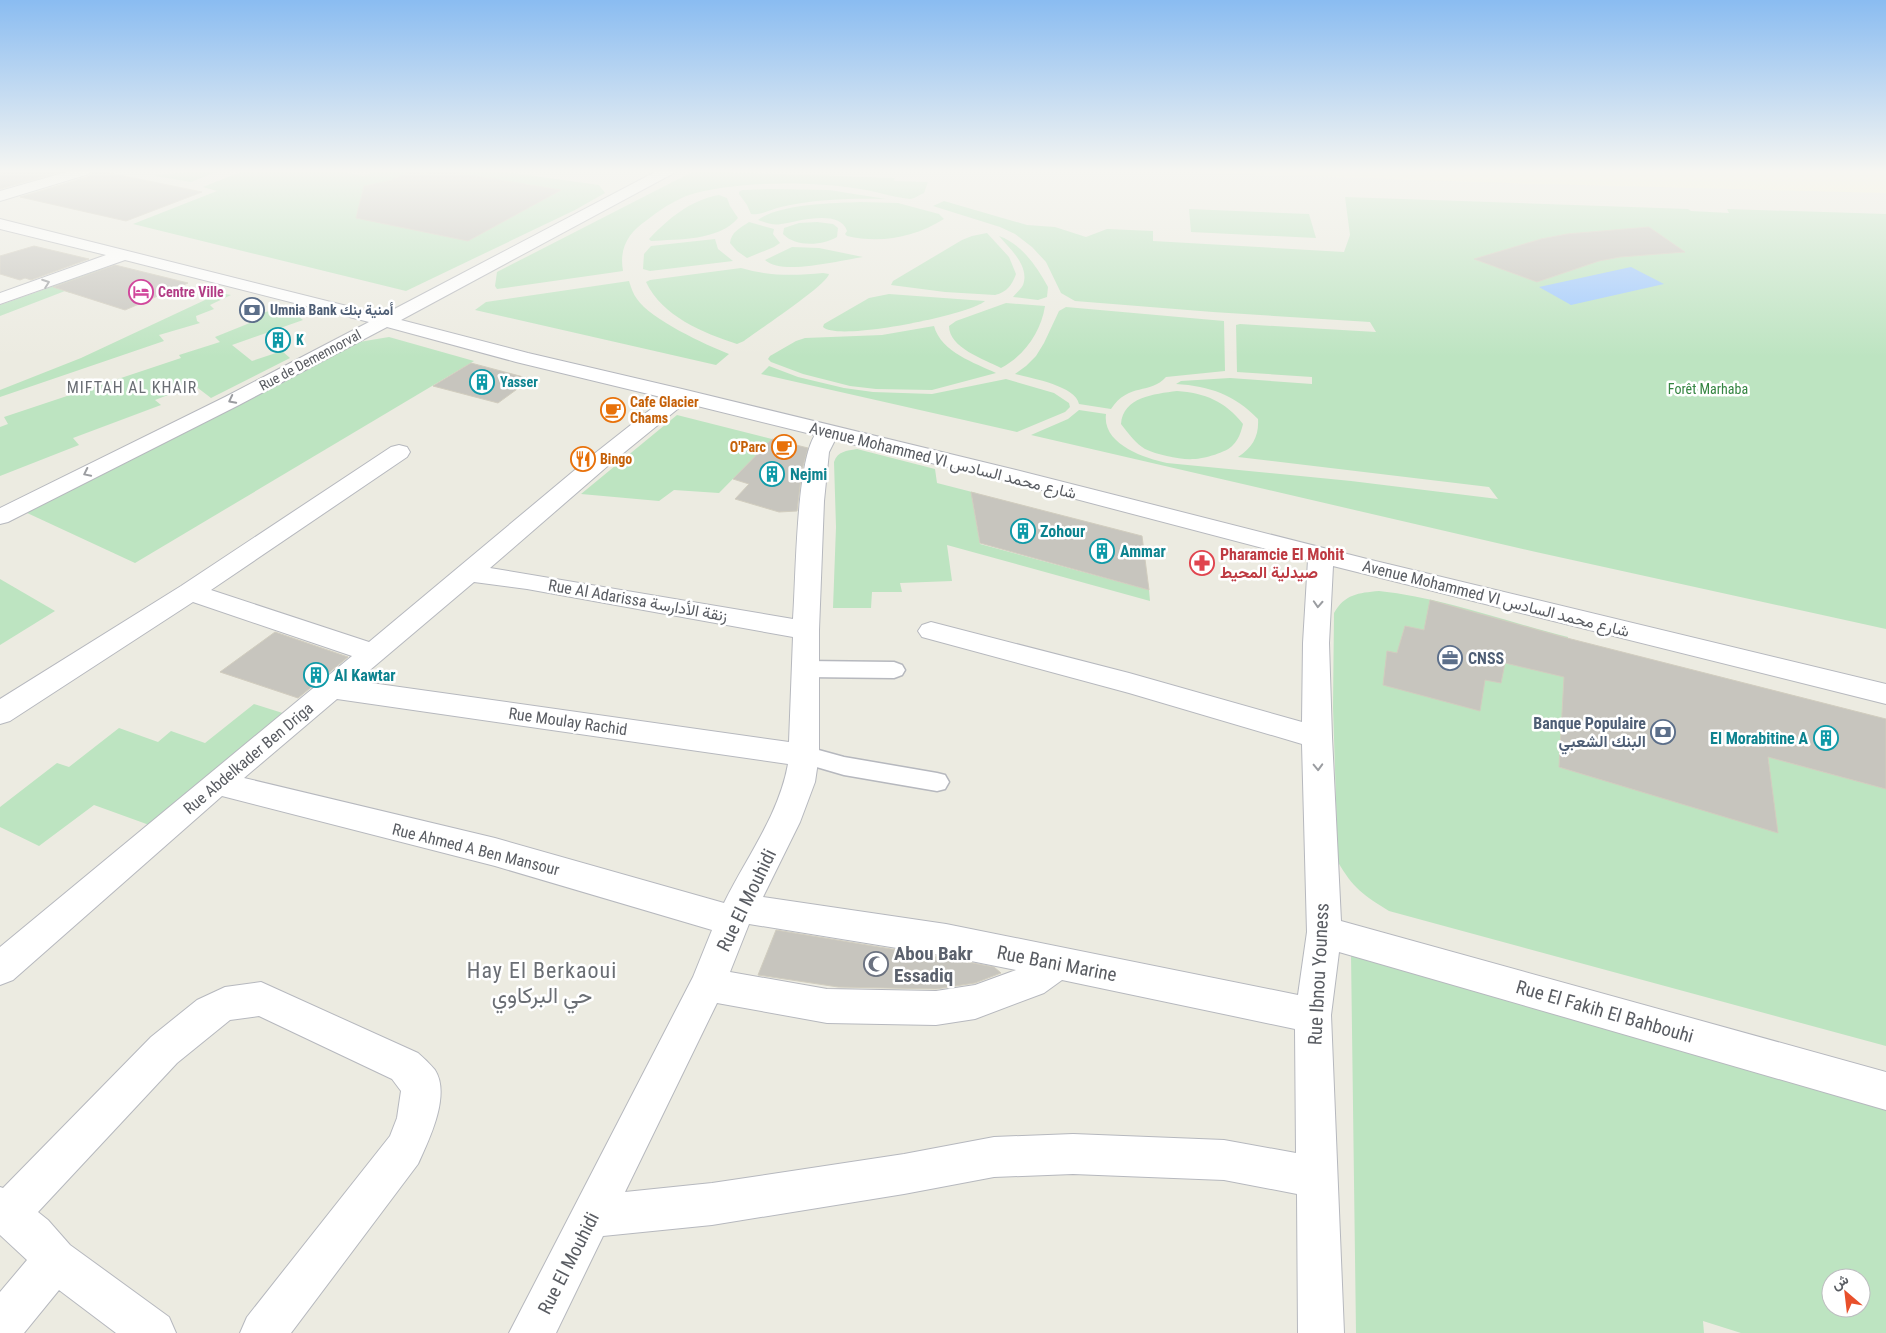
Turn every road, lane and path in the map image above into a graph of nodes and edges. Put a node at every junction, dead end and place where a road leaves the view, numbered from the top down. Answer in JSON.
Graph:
{"nodes":[{"id":1,"x":37,"y":233,"type":"edge"},
{"id":2,"x":552,"y":233,"type":"edge"},
{"id":3,"x":123,"y":255,"type":"junction"},
{"id":4,"x":0,"y":299,"type":"edge"},
{"id":5,"x":384,"y":321,"type":"junction"},
{"id":6,"x":682,"y":395,"type":"junction"},
{"id":7,"x":830,"y":432,"type":"junction"},
{"id":8,"x":399,"y":452,"type":"dead end"},
{"id":9,"x":0,"y":517,"type":"edge"},
{"id":10,"x":1321,"y":556,"type":"junction"},
{"id":11,"x":469,"y":573,"type":"junction"},
{"id":12,"x":190,"y":592,"type":"junction"},
{"id":13,"x":806,"y":630,"type":"junction"},
{"id":14,"x":930,"y":631,"type":"dead end"},
{"id":15,"x":374,"y":652,"type":"junction"},
{"id":16,"x":806,"y":669,"type":"junction"},
{"id":17,"x":894,"y":670,"type":"dead end"},
{"id":18,"x":331,"y":688,"type":"junction"},
{"id":19,"x":1886,"y":694,"type":"edge"},
{"id":20,"x":0,"y":713,"type":"edge"},
{"id":21,"x":1317,"y":738,"type":"junction"},
{"id":22,"x":804,"y":755,"type":"junction"},
{"id":23,"x":937,"y":782,"type":"dead end"},
{"id":24,"x":216,"y":783,"type":"junction"},
{"id":25,"x":736,"y":915,"type":"junction"},
{"id":26,"x":1324,"y":932,"type":"junction"},
{"id":27,"x":1056,"y":964,"type":"junction"},
{"id":28,"x":0,"y":969,"type":"edge"},
{"id":29,"x":707,"y":984,"type":"junction"},
{"id":30,"x":1313,"y":1015,"type":"junction"},
{"id":31,"x":1886,"y":1091,"type":"edge"},
{"id":32,"x":1316,"y":1176,"type":"junction"},
{"id":33,"x":4,"y":1211,"type":"edge"},
{"id":34,"x":592,"y":1216,"type":"junction"},
{"id":35,"x":55,"y":1260,"type":"junction"},
{"id":36,"x":0,"y":1327,"type":"edge"},
{"id":37,"x":153,"y":1333,"type":"edge"},
{"id":38,"x":263,"y":1333,"type":"edge"},
{"id":39,"x":532,"y":1333,"type":"edge"},
{"id":40,"x":1321,"y":1333,"type":"edge"}],
"edges":[{"from":1,"to":3,"type":"street","name":"Avenue Mohammed VI شارع محمد السادس"},
{"from":2,"to":5,"type":"street","name":"Rue de Demennorval"},
{"from":4,"to":3,"type":"street","one_way":true},
{"from":3,"to":5,"type":"street","name":"Avenue Mohammed VI شارع محمد السادس"},
{"from":5,"to":6,"type":"street","name":"Avenue Mohammed VI شارع محمد السادس"},
{"from":5,"to":9,"type":"street","name":"Rue de Demennorval","one_way":true},
{"from":6,"to":7,"type":"street","name":"Avenue Mohammed VI شارع محمد السادس"},
{"from":6,"to":11,"type":"street","name":"Rue Abdelkader Ben Driga"},
{"from":7,"to":10,"type":"street","name":"Avenue Mohammed VI شارع محمد السادس"},
{"from":7,"to":13,"type":"street","name":"Rue El Mouhidi"},
{"from":8,"to":12,"type":"street"},
{"from":10,"to":19,"type":"street","name":"Avenue Mohammed VI شارع محمد السادس"},
{"from":10,"to":21,"type":"street","name":"Rue Ibnou Youness","one_way":true},
{"from":11,"to":13,"type":"street","name":"Rue Al Adarissa زنقة الأدارسة"},
{"from":11,"to":15,"type":"street","name":"Rue Abdelkader Ben Driga"},
{"from":12,"to":15,"type":"street"},
{"from":12,"to":20,"type":"street"},
{"from":13,"to":16,"type":"street","name":"Rue El Mouhidi"},
{"from":14,"to":21,"type":"street"},
{"from":15,"to":18,"type":"street","name":"Rue Abdelkader Ben Driga"},
{"from":16,"to":17,"type":"street"},
{"from":16,"to":22,"type":"street","name":"Rue El Mouhidi"},
{"from":18,"to":22,"type":"street","name":"Rue Moulay Rachid"},
{"from":18,"to":24,"type":"street","name":"Rue Abdelkader Ben Driga"},
{"from":21,"to":26,"type":"street","name":"Rue Ibnou Youness","one_way":true},
{"from":22,"to":23,"type":"street"},
{"from":22,"to":25,"type":"street","name":"Rue El Mouhidi"},
{"from":24,"to":25,"type":"street","name":"Rue Ahmed A Ben Mansour"},
{"from":24,"to":28,"type":"street","name":"Rue Abdelkader Ben Driga"},
{"from":25,"to":27,"type":"street","name":"Rue Bani Marine"},
{"from":25,"to":29,"type":"street","name":"Rue El Mouhidi"},
{"from":26,"to":30,"type":"street","name":"Rue Ibnou Youness"},
{"from":26,"to":31,"type":"street","name":"Rue El Fakih El Bahbouhi"},
{"from":27,"to":29,"type":"street"},
{"from":27,"to":30,"type":"street","name":"Rue Bani Marine"},
{"from":29,"to":34,"type":"street","name":"Rue El Mouhidi"},
{"from":30,"to":32,"type":"street","name":"Rue Ibnou Youness"},
{"from":32,"to":34,"type":"street"},
{"from":32,"to":40,"type":"street","name":"Rue Ibnou Youness"},
{"from":33,"to":35,"type":"street"},
{"from":33,"to":38,"type":"street"},
{"from":34,"to":39,"type":"street","name":"Rue El Mouhidi"},
{"from":35,"to":36,"type":"street"},
{"from":35,"to":37,"type":"street"}]}
